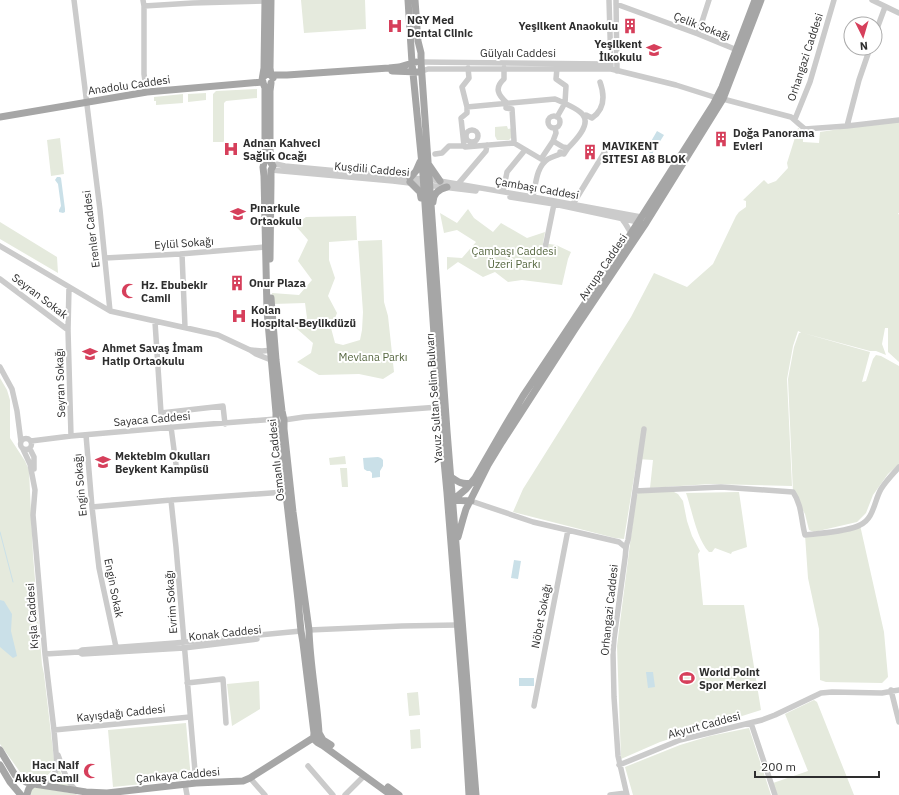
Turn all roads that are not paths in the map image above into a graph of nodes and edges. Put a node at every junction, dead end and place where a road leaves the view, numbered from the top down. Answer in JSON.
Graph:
{"nodes":[{"id":1,"x":74,"y":0,"type":"edge"},
{"id":2,"x":267,"y":0,"type":"edge"},
{"id":3,"x":408,"y":0,"type":"edge"},
{"id":4,"x":415,"y":0,"type":"edge"},
{"id":5,"x":609,"y":0,"type":"edge"},
{"id":6,"x":709,"y":0,"type":"edge"},
{"id":7,"x":755,"y":0,"type":"edge"},
{"id":8,"x":761,"y":0,"type":"edge"},
{"id":9,"x":834,"y":0,"type":"edge"},
{"id":10,"x":872,"y":0,"type":"edge"},
{"id":11,"x":616,"y":2,"type":"edge"},
{"id":12,"x":879,"y":2,"type":"edge"},
{"id":13,"x":144,"y":3,"type":"edge"},
{"id":14,"x":885,"y":7,"type":"junction"},
{"id":15,"x":899,"y":14,"type":"edge"},
{"id":16,"x":882,"y":16,"type":"edge"},
{"id":17,"x":698,"y":34,"type":"junction"},
{"id":18,"x":736,"y":50,"type":"junction"},
{"id":19,"x":867,"y":56,"type":"edge"},
{"id":20,"x":422,"y":62,"type":"junction"},
{"id":21,"x":412,"y":63,"type":"junction"},
{"id":22,"x":468,"y":68,"type":"junction"},
{"id":23,"x":504,"y":68,"type":"junction"},
{"id":24,"x":557,"y":68,"type":"junction"},
{"id":25,"x":614,"y":70,"type":"junction"},
{"id":26,"x":413,"y":71,"type":"junction"},
{"id":27,"x":422,"y":71,"type":"junction"},
{"id":28,"x":267,"y":80,"type":"junction"},
{"id":29,"x":600,"y":82,"type":"dead end"},
{"id":30,"x":147,"y":90,"type":"junction"},
{"id":31,"x":720,"y":98,"type":"junction"},
{"id":32,"x":86,"y":100,"type":"junction"},
{"id":33,"x":507,"y":103,"type":"junction"},
{"id":34,"x":566,"y":103,"type":"junction"},
{"id":35,"x":467,"y":107,"type":"junction"},
{"id":36,"x":0,"y":114,"type":"edge"},
{"id":37,"x":0,"y":117,"type":"edge"},
{"id":38,"x":557,"y":117,"type":"junction"},
{"id":39,"x":585,"y":118,"type":"junction"},
{"id":40,"x":795,"y":119,"type":"junction"},
{"id":41,"x":899,"y":120,"type":"edge"},
{"id":42,"x":847,"y":126,"type":"junction"},
{"id":43,"x":555,"y":128,"type":"junction"},
{"id":44,"x":553,"y":141,"type":"junction"},
{"id":45,"x":514,"y":142,"type":"junction"},
{"id":46,"x":486,"y":145,"type":"junction"},
{"id":47,"x":609,"y":145,"type":"dead end"},
{"id":48,"x":464,"y":146,"type":"junction"},
{"id":49,"x":568,"y":148,"type":"junction"},
{"id":50,"x":525,"y":150,"type":"junction"},
{"id":51,"x":435,"y":154,"type":"dead end"},
{"id":52,"x":424,"y":161,"type":"junction"},
{"id":53,"x":267,"y":166,"type":"junction"},
{"id":54,"x":410,"y":180,"type":"junction"},
{"id":55,"x":426,"y":182,"type":"junction"},
{"id":56,"x":440,"y":182,"type":"junction"},
{"id":57,"x":458,"y":184,"type":"junction"},
{"id":58,"x":447,"y":187,"type":"junction"},
{"id":59,"x":502,"y":192,"type":"junction"},
{"id":60,"x":533,"y":197,"type":"junction"},
{"id":61,"x":554,"y":204,"type":"junction"},
{"id":62,"x":573,"y":204,"type":"junction"},
{"id":63,"x":428,"y":210,"type":"junction"},
{"id":64,"x":622,"y":219,"type":"junction"},
{"id":65,"x":642,"y":221,"type":"junction"},
{"id":66,"x":631,"y":233,"type":"junction"},
{"id":67,"x":0,"y":246,"type":"edge"},
{"id":68,"x":265,"y":247,"type":"junction"},
{"id":69,"x":544,"y":253,"type":"dead end"},
{"id":70,"x":182,"y":254,"type":"junction"},
{"id":71,"x":105,"y":258,"type":"junction"},
{"id":72,"x":0,"y":278,"type":"edge"},
{"id":73,"x":69,"y":287,"type":"junction"},
{"id":74,"x":110,"y":311,"type":"junction"},
{"id":75,"x":155,"y":322,"type":"junction"},
{"id":76,"x":185,"y":328,"type":"junction"},
{"id":77,"x":68,"y":330,"type":"junction"},
{"id":78,"x":250,"y":350,"type":"junction"},
{"id":79,"x":273,"y":350,"type":"junction"},
{"id":80,"x":274,"y":360,"type":"junction"},
{"id":81,"x":0,"y":367,"type":"edge"},
{"id":82,"x":442,"y":404,"type":"junction"},
{"id":83,"x":280,"y":420,"type":"junction"},
{"id":84,"x":225,"y":424,"type":"junction"},
{"id":85,"x":171,"y":428,"type":"junction"},
{"id":86,"x":644,"y":429,"type":"dead end"},
{"id":87,"x":86,"y":435,"type":"junction"},
{"id":88,"x":71,"y":436,"type":"junction"},
{"id":89,"x":31,"y":441,"type":"junction"},
{"id":90,"x":21,"y":442,"type":"junction"},
{"id":91,"x":23,"y":449,"type":"junction"},
{"id":92,"x":30,"y":449,"type":"junction"},
{"id":93,"x":899,"y":467,"type":"edge"},
{"id":94,"x":177,"y":472,"type":"dead end"},
{"id":95,"x":451,"y":477,"type":"junction"},
{"id":96,"x":33,"y":479,"type":"junction"},
{"id":97,"x":472,"y":483,"type":"junction"},
{"id":98,"x":635,"y":491,"type":"junction"},
{"id":99,"x":286,"y":492,"type":"junction"},
{"id":100,"x":171,"y":500,"type":"junction"},
{"id":101,"x":450,"y":500,"type":"junction"},
{"id":102,"x":471,"y":501,"type":"junction"},
{"id":103,"x":92,"y":507,"type":"junction"},
{"id":104,"x":568,"y":530,"type":"junction"},
{"id":105,"x":94,"y":533,"type":"joint"},
{"id":106,"x":456,"y":542,"type":"junction"},
{"id":107,"x":625,"y":547,"type":"junction"},
{"id":108,"x":457,"y":625,"type":"junction"},
{"id":109,"x":306,"y":631,"type":"junction"},
{"id":110,"x":184,"y":644,"type":"junction"},
{"id":111,"x":116,"y":647,"type":"junction"},
{"id":112,"x":79,"y":652,"type":"junction"},
{"id":113,"x":45,"y":654,"type":"junction"},
{"id":114,"x":187,"y":683,"type":"junction"},
{"id":115,"x":899,"y":687,"type":"edge"},
{"id":116,"x":891,"y":690,"type":"junction"},
{"id":117,"x":899,"y":690,"type":"edge"},
{"id":118,"x":534,"y":706,"type":"dead end"},
{"id":119,"x":190,"y":717,"type":"junction"},
{"id":120,"x":899,"y":722,"type":"edge"},
{"id":121,"x":751,"y":723,"type":"junction"},
{"id":122,"x":226,"y":724,"type":"dead end"},
{"id":123,"x":54,"y":730,"type":"junction"},
{"id":124,"x":317,"y":738,"type":"junction"},
{"id":125,"x":0,"y":750,"type":"edge"},
{"id":126,"x":56,"y":751,"type":"junction"},
{"id":127,"x":0,"y":765,"type":"edge"},
{"id":128,"x":619,"y":765,"type":"junction"},
{"id":129,"x":308,"y":766,"type":"dead end"},
{"id":130,"x":364,"y":776,"type":"dead end"},
{"id":131,"x":250,"y":778,"type":"junction"},
{"id":132,"x":196,"y":783,"type":"junction"},
{"id":133,"x":34,"y":784,"type":"junction"},
{"id":134,"x":185,"y":784,"type":"junction"},
{"id":135,"x":78,"y":793,"type":"edge"},
{"id":136,"x":107,"y":793,"type":"junction"},
{"id":137,"x":626,"y":794,"type":"edge"},
{"id":138,"x":21,"y":795,"type":"edge"},
{"id":139,"x":27,"y":795,"type":"edge"},
{"id":140,"x":100,"y":795,"type":"edge"},
{"id":141,"x":187,"y":795,"type":"edge"},
{"id":142,"x":265,"y":795,"type":"edge"},
{"id":143,"x":333,"y":795,"type":"edge"},
{"id":144,"x":346,"y":795,"type":"edge"},
{"id":145,"x":391,"y":795,"type":"edge"},
{"id":146,"x":399,"y":795,"type":"edge"},
{"id":147,"x":469,"y":795,"type":"edge"},
{"id":148,"x":476,"y":795,"type":"edge"},
{"id":149,"x":610,"y":795,"type":"edge"},
{"id":150,"x":775,"y":795,"type":"edge"}],
"edges":[{"from":1,"to":32,"type":"street","name":"Erenler Caddesi"},
{"from":2,"to":13,"type":"street"},
{"from":2,"to":28,"type":"main road","name":"Osmanlı Caddesi"},
{"from":3,"to":21,"type":"main road","name":"Yavuz Sultan Selim Bulvarı"},
{"from":4,"to":20,"type":"main road","name":"Yavuz Sultan Selim Bulvarı"},
{"from":5,"to":25,"type":"street"},
{"from":6,"to":17,"type":"street"},
{"from":7,"to":18,"type":"main road","name":"Avrupa Caddesi"},
{"from":8,"to":31,"type":"main road","name":"Avrupa Caddesi"},
{"from":9,"to":40,"type":"street","name":"Orhangazi Caddesi"},
{"from":10,"to":12,"type":"street"},
{"from":11,"to":17,"type":"street","name":"Çelik Sokağı"},
{"from":11,"to":25,"type":"street"},
{"from":12,"to":14,"type":"street"},
{"from":13,"to":30,"type":"street"},
{"from":14,"to":15,"type":"street"},
{"from":14,"to":16,"type":"street"},
{"from":17,"to":18,"type":"street","name":"Çelik Sokağı"},
{"from":18,"to":31,"type":"main road","name":"Avrupa Caddesi"},
{"from":19,"to":42,"type":"street"},
{"from":20,"to":21,"type":"main road","name":"Anadolu Caddesi"},
{"from":20,"to":25,"type":"street","name":"Gülyalı Caddesi"},
{"from":20,"to":27,"type":"main road","name":"Yavuz Sultan Selim Bulvarı"},
{"from":21,"to":26,"type":"main road","name":"Yavuz Sultan Selim Bulvarı"},
{"from":21,"to":28,"type":"main road","name":"Anadolu Caddesi"},
{"from":22,"to":23,"type":"street","name":"Gülyalı Caddesi"},
{"from":22,"to":27,"type":"street","name":"Gülyalı Caddesi"},
{"from":22,"to":35,"type":"street"},
{"from":23,"to":24,"type":"street","name":"Gülyalı Caddesi"},
{"from":23,"to":33,"type":"street"},
{"from":24,"to":25,"type":"street","name":"Gülyalı Caddesi"},
{"from":24,"to":34,"type":"street"},
{"from":25,"to":31,"type":"street","name":"Gülyalı Caddesi"},
{"from":26,"to":27,"type":"main road","name":"Anadolu Caddesi"},
{"from":26,"to":28,"type":"main road","name":"Anadolu Caddesi"},
{"from":26,"to":52,"type":"main road","name":"Yavuz Sultan Selim Bulvarı"},
{"from":27,"to":52,"type":"main road","name":"Yavuz Sultan Selim Bulvarı"},
{"from":28,"to":30,"type":"main road","name":"Anadolu Caddesi"},
{"from":28,"to":53,"type":"main road","name":"Osmanlı Caddesi"},
{"from":29,"to":39,"type":"street"},
{"from":30,"to":32,"type":"main road","name":"Anadolu Caddesi"},
{"from":31,"to":40,"type":"street","name":"Gülyalı Caddesi"},
{"from":31,"to":65,"type":"main road","name":"Avrupa Caddesi"},
{"from":32,"to":36,"type":"main road","name":"Anadolu Caddesi"},
{"from":32,"to":37,"type":"main road","name":"Anadolu Caddesi"},
{"from":32,"to":71,"type":"street","name":"Erenler Caddesi"},
{"from":33,"to":34,"type":"street"},
{"from":33,"to":35,"type":"street"},
{"from":33,"to":45,"type":"street"},
{"from":34,"to":38,"type":"street"},
{"from":34,"to":39,"type":"street"},
{"from":35,"to":48,"type":"street"},
{"from":38,"to":43,"type":"street"},
{"from":38,"to":43,"type":"street"},
{"from":39,"to":49,"type":"street"},
{"from":40,"to":42,"type":"street","name":"Gülyalı Caddesi"},
{"from":41,"to":42,"type":"street","name":"Gülyalı Caddesi"},
{"from":43,"to":44,"type":"street"},
{"from":44,"to":49,"type":"street"},
{"from":44,"to":50,"type":"street"},
{"from":45,"to":46,"type":"street"},
{"from":45,"to":50,"type":"street"},
{"from":46,"to":48,"type":"street"},
{"from":46,"to":57,"type":"street"},
{"from":47,"to":62,"type":"street"},
{"from":48,"to":51,"type":"street"},
{"from":49,"to":60,"type":"street"},
{"from":50,"to":59,"type":"street"},
{"from":52,"to":54,"type":"main road"},
{"from":52,"to":55,"type":"main road","name":"Yavuz Sultan Selim Bulvarı"},
{"from":52,"to":56,"type":"main road"},
{"from":53,"to":54,"type":"street","name":"Kuşdili Caddesi"},
{"from":53,"to":68,"type":"main road","name":"Osmanlı Caddesi"},
{"from":53,"to":79,"type":"main road","name":"Osmanlı Caddesi"},
{"from":54,"to":55,"type":"street","name":"Kuşdili Caddesi"},
{"from":54,"to":63,"type":"main road"},
{"from":55,"to":56,"type":"street","name":"Çambaşı Caddesi"},
{"from":55,"to":58,"type":"street","name":"Çambaşı Caddesi"},
{"from":55,"to":63,"type":"main road","name":"Yavuz Sultan Selim Bulvarı"},
{"from":56,"to":57,"type":"street","name":"Çambaşı Caddesi"},
{"from":57,"to":59,"type":"street","name":"Çambaşı Caddesi"},
{"from":58,"to":61,"type":"street","name":"Çambaşı Caddesi"},
{"from":58,"to":63,"type":"main road"},
{"from":59,"to":60,"type":"street","name":"Çambaşı Caddesi"},
{"from":60,"to":62,"type":"street","name":"Çambaşı Caddesi"},
{"from":61,"to":64,"type":"street","name":"Çambaşı Caddesi"},
{"from":61,"to":69,"type":"street"},
{"from":62,"to":65,"type":"street","name":"Çambaşı Caddesi"},
{"from":63,"to":82,"type":"main road","name":"Yavuz Sultan Selim Bulvarı"},
{"from":64,"to":65,"type":"street","name":"Çambaşı Caddesi"},
{"from":64,"to":66,"type":"street"},
{"from":65,"to":66,"type":"main road","name":"Avrupa Caddesi"},
{"from":65,"to":102,"type":"main road","name":"Avrupa Caddesi"},
{"from":66,"to":97,"type":"main road","name":"Avrupa Caddesi"},
{"from":67,"to":73,"type":"street"},
{"from":68,"to":70,"type":"street","name":"Eylül Sokağı"},
{"from":68,"to":79,"type":"main road","name":"Osmanlı Caddesi"},
{"from":70,"to":71,"type":"street","name":"Eylül Sokağı"},
{"from":70,"to":76,"type":"street"},
{"from":71,"to":74,"type":"street","name":"Erenler Caddesi"},
{"from":72,"to":77,"type":"street","name":"Seyran Sokak"},
{"from":73,"to":74,"type":"street"},
{"from":73,"to":77,"type":"street","name":"Seyran Sokağı"},
{"from":74,"to":75,"type":"street"},
{"from":75,"to":76,"type":"street"},
{"from":75,"to":84,"type":"street"},
{"from":76,"to":78,"type":"street"},
{"from":77,"to":88,"type":"street","name":"Seyran Sokağı"},
{"from":78,"to":79,"type":"street"},
{"from":78,"to":80,"type":"street"},
{"from":79,"to":80,"type":"main road","name":"Osmanlı Caddesi"},
{"from":80,"to":83,"type":"main road","name":"Osmanlı Caddesi"},
{"from":81,"to":90,"type":"street"},
{"from":82,"to":83,"type":"street","name":"Sayaca Caddesi"},
{"from":82,"to":95,"type":"main road","name":"Yavuz Sultan Selim Bulvarı"},
{"from":82,"to":101,"type":"main road","name":"Yavuz Sultan Selim Bulvarı"},
{"from":83,"to":84,"type":"street","name":"Sayaca Caddesi"},
{"from":83,"to":99,"type":"main road","name":"Osmanlı Caddesi"},
{"from":83,"to":109,"type":"main road","name":"Osmanlı Caddesi"},
{"from":84,"to":85,"type":"street","name":"Sayaca Caddesi"},
{"from":85,"to":87,"type":"street","name":"Sayaca Caddesi"},
{"from":85,"to":94,"type":"street"},
{"from":86,"to":98,"type":"street","name":"Orhangazi Caddesi"},
{"from":87,"to":88,"type":"street","name":"Sayaca Caddesi"},
{"from":87,"to":103,"type":"street","name":"Engin Sokağı"},
{"from":88,"to":89,"type":"street","name":"Sayaca Caddesi"},
{"from":89,"to":90,"type":"street"},
{"from":89,"to":92,"type":"street"},
{"from":90,"to":91,"type":"street"},
{"from":91,"to":92,"type":"street"},
{"from":91,"to":96,"type":"street"},
{"from":92,"to":96,"type":"street"},
{"from":93,"to":98,"type":"street"},
{"from":95,"to":97,"type":"main road"},
{"from":95,"to":101,"type":"main road","name":"Yavuz Sultan Selim Bulvarı"},
{"from":96,"to":113,"type":"street","name":"Kışla Caddesi"},
{"from":97,"to":101,"type":"main road","name":"Avrupa Caddesi"},
{"from":98,"to":107,"type":"street","name":"Orhangazi Caddesi"},
{"from":99,"to":100,"type":"street","name":"Osmanlı Caddesi"},
{"from":99,"to":109,"type":"main road","name":"Osmanlı Caddesi"},
{"from":100,"to":103,"type":"street"},
{"from":100,"to":110,"type":"street","name":"Evrim Sokağı"},
{"from":101,"to":102,"type":"main road"},
{"from":101,"to":106,"type":"main road","name":"Yavuz Sultan Selim Bulvarı"},
{"from":101,"to":108,"type":"main road","name":"Yavuz Sultan Selim Bulvarı"},
{"from":102,"to":104,"type":"street"},
{"from":102,"to":106,"type":"main road","name":"Avrupa Caddesi"},
{"from":103,"to":105,"type":"street","name":"Engin Sokağı"},
{"from":104,"to":107,"type":"street"},
{"from":104,"to":118,"type":"street","name":"Nöbet Sokağı"},
{"from":105,"to":111,"type":"street","name":"Engin Sokak"},
{"from":106,"to":148,"type":"main road","name":"Yavuz Sultan Selim Bulvarı"},
{"from":107,"to":128,"type":"street","name":"Orhangazi Caddesi"},
{"from":108,"to":109,"type":"street","name":"Konak Caddesi"},
{"from":108,"to":147,"type":"main road","name":"Yavuz Sultan Selim Bulvarı"},
{"from":109,"to":110,"type":"street","name":"Konak Caddesi"},
{"from":109,"to":124,"type":"main road","name":"Osmanlı Caddesi"},
{"from":110,"to":111,"type":"street","name":"Konak Caddesi"},
{"from":110,"to":112,"type":"street","name":"Konak Caddesi"},
{"from":110,"to":114,"type":"street","name":"Evrim Sokağı"},
{"from":111,"to":112,"type":"street","name":"Konak Caddesi"},
{"from":112,"to":113,"type":"street","name":"Konak Caddesi"},
{"from":113,"to":123,"type":"street","name":"Kışla Caddesi"},
{"from":114,"to":119,"type":"street","name":"Evrim Sokağı"},
{"from":114,"to":122,"type":"street"},
{"from":115,"to":116,"type":"street","name":"Akyurt Caddesi"},
{"from":116,"to":117,"type":"street","name":"Akyurt Caddesi"},
{"from":116,"to":120,"type":"street"},
{"from":116,"to":121,"type":"street","name":"Akyurt Caddesi"},
{"from":119,"to":123,"type":"street","name":"Kayışdağı Caddesi"},
{"from":119,"to":132,"type":"street","name":"Evrim Sokağı"},
{"from":121,"to":128,"type":"street","name":"Akyurt Caddesi"},
{"from":121,"to":150,"type":"street"},
{"from":123,"to":126,"type":"street","name":"Kışla Caddesi"},
{"from":124,"to":131,"type":"main road","name":"Çankaya Caddesi"},
{"from":124,"to":145,"type":"main road"},
{"from":124,"to":146,"type":"main road"},
{"from":125,"to":133,"type":"main road","name":"Çankaya Caddesi"},
{"from":126,"to":133,"type":"street"},
{"from":126,"to":135,"type":"street"},
{"from":127,"to":138,"type":"main road"},
{"from":128,"to":137,"type":"street","name":"Orhangazi Caddesi"},
{"from":129,"to":143,"type":"street"},
{"from":130,"to":144,"type":"street"},
{"from":131,"to":132,"type":"main road","name":"Çankaya Caddesi"},
{"from":131,"to":142,"type":"street"},
{"from":132,"to":134,"type":"main road","name":"Çankaya Caddesi"},
{"from":133,"to":135,"type":"main road","name":"Çankaya Caddesi"},
{"from":133,"to":139,"type":"main road"},
{"from":134,"to":136,"type":"main road","name":"Çankaya Caddesi"},
{"from":134,"to":141,"type":"street"},
{"from":135,"to":136,"type":"main road","name":"Çankaya Caddesi"},
{"from":136,"to":140,"type":"main road"},
{"from":137,"to":149,"type":"street"}]}
